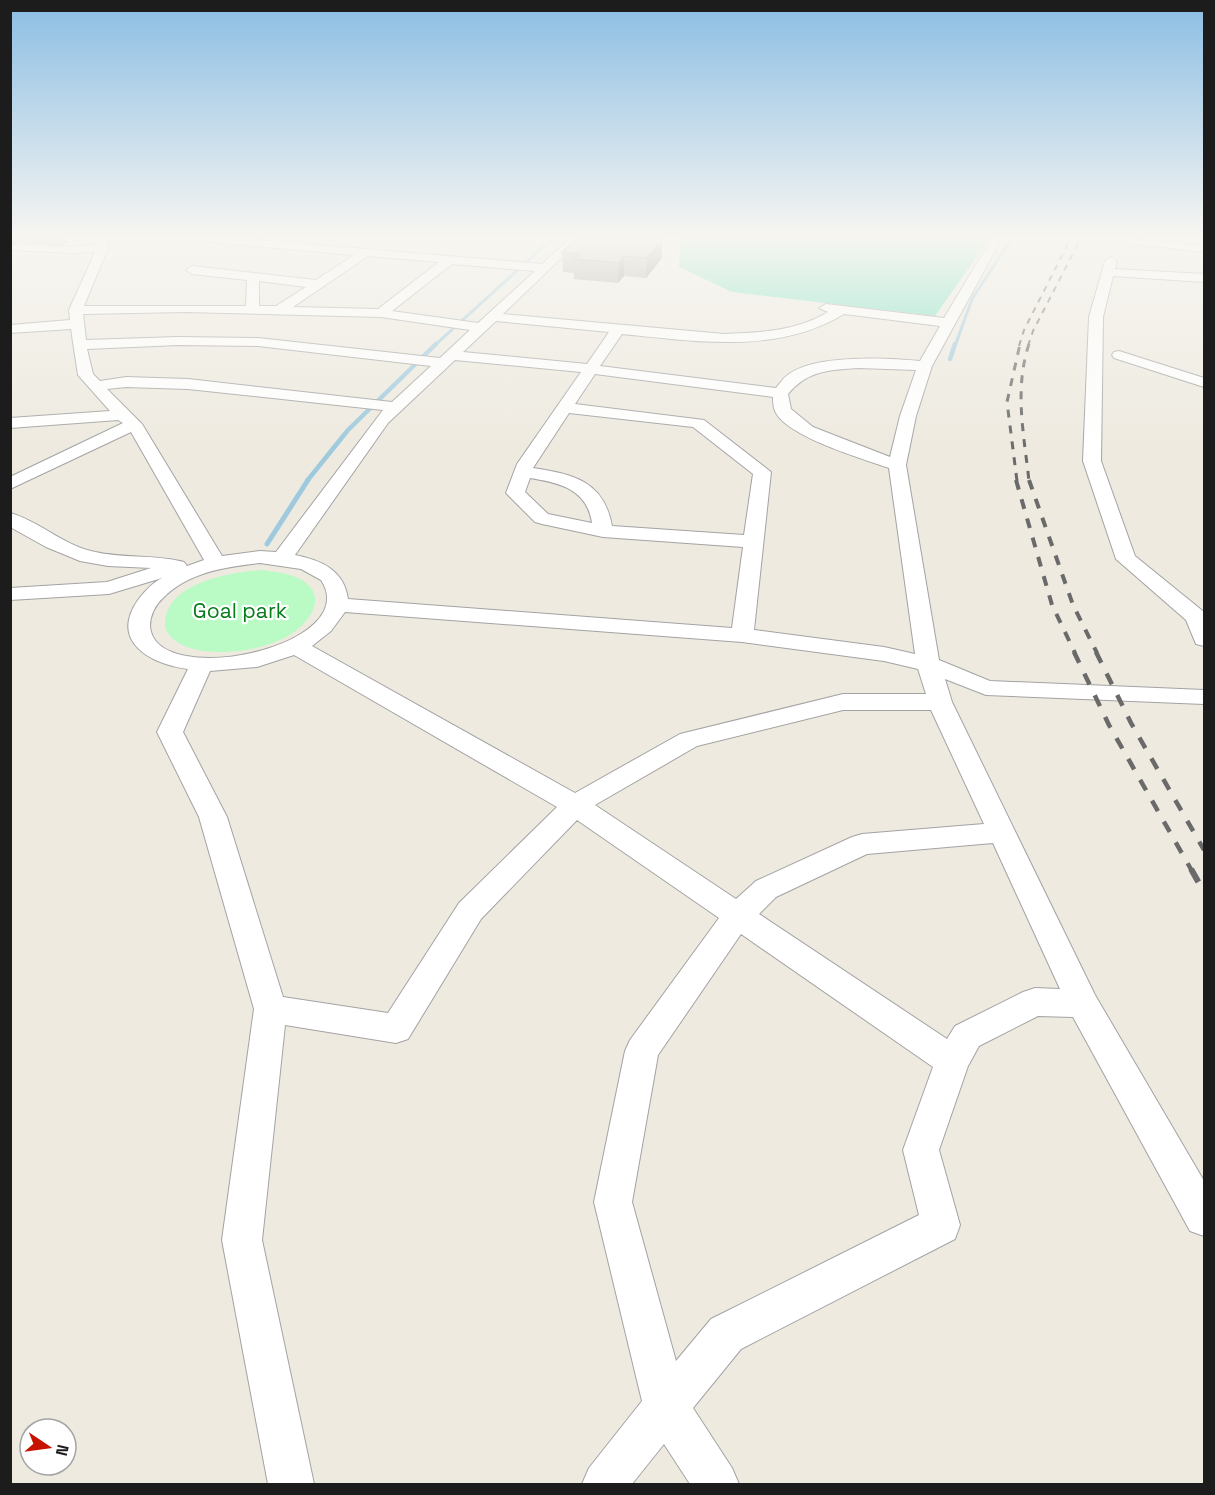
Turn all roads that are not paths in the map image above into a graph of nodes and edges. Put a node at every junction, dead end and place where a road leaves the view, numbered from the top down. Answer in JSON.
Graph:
{"nodes":[{"id":1,"x":79,"y":308,"type":"edge"},
{"id":2,"x":149,"y":308,"type":"edge"},
{"id":3,"x":231,"y":308,"type":"edge"},
{"id":4,"x":284,"y":308,"type":"edge"},
{"id":5,"x":389,"y":308,"type":"edge"},
{"id":6,"x":502,"y":308,"type":"edge"},
{"id":7,"x":824,"y":308,"type":"edge"},
{"id":8,"x":956,"y":308,"type":"edge"},
{"id":9,"x":1099,"y":308,"type":"edge"},
{"id":10,"x":252,"y":310,"type":"joint"},
{"id":11,"x":841,"y":310,"type":"junction"},
{"id":12,"x":279,"y":311,"type":"junction"},
{"id":13,"x":381,"y":314,"type":"junction"},
{"id":14,"x":76,"y":317,"type":"junction"},
{"id":15,"x":487,"y":322,"type":"junction"},
{"id":16,"x":948,"y":322,"type":"junction"},
{"id":17,"x":10,"y":329,"type":"edge"},
{"id":18,"x":618,"y":329,"type":"junction"},
{"id":19,"x":79,"y":345,"type":"junction"},
{"id":20,"x":1119,"y":355,"type":"dead end"},
{"id":21,"x":447,"y":359,"type":"junction"},
{"id":22,"x":925,"y":366,"type":"junction"},
{"id":23,"x":591,"y":369,"type":"junction"},
{"id":24,"x":1204,"y":383,"type":"edge"},
{"id":25,"x":96,"y":386,"type":"junction"},
{"id":26,"x":780,"y":393,"type":"junction"},
{"id":27,"x":395,"y":407,"type":"junction"},
{"id":28,"x":564,"y":408,"type":"junction"},
{"id":29,"x":128,"y":420,"type":"junction"},
{"id":30,"x":10,"y":423,"type":"edge"},
{"id":31,"x":897,"y":465,"type":"junction"},
{"id":32,"x":523,"y":472,"type":"junction"},
{"id":33,"x":10,"y":483,"type":"edge"},
{"id":34,"x":10,"y":519,"type":"edge"},
{"id":35,"x":603,"y":531,"type":"junction"},
{"id":36,"x":755,"y":542,"type":"junction"},
{"id":37,"x":282,"y":558,"type":"junction"},
{"id":38,"x":216,"y":563,"type":"junction"},
{"id":39,"x":177,"y":572,"type":"junction"},
{"id":40,"x":10,"y":594,"type":"edge"},
{"id":41,"x":338,"y":605,"type":"junction"},
{"id":42,"x":1200,"y":617,"type":"edge"},
{"id":43,"x":742,"y":635,"type":"junction"},
{"id":44,"x":1204,"y":639,"type":"edge"},
{"id":45,"x":295,"y":646,"type":"junction"},
{"id":46,"x":202,"y":664,"type":"junction"},
{"id":47,"x":928,"y":664,"type":"junction"},
{"id":48,"x":1204,"y":697,"type":"edge"},
{"id":49,"x":940,"y":702,"type":"junction"},
{"id":50,"x":575,"y":805,"type":"junction"},
{"id":51,"x":1003,"y":832,"type":"junction"},
{"id":52,"x":738,"y":915,"type":"junction"},
{"id":53,"x":1083,"y":1004,"type":"junction"},
{"id":54,"x":270,"y":1009,"type":"junction"},
{"id":55,"x":952,"y":1061,"type":"junction"},
{"id":56,"x":1204,"y":1217,"type":"edge"},
{"id":57,"x":666,"y":1407,"type":"junction"},
{"id":58,"x":291,"y":1485,"type":"edge"},
{"id":59,"x":605,"y":1485,"type":"edge"},
{"id":60,"x":716,"y":1485,"type":"edge"}],
"edges":[{"from":1,"to":14,"type":"street"},
{"from":2,"to":14,"type":"street"},
{"from":3,"to":10,"type":"street"},
{"from":4,"to":12,"type":"street"},
{"from":5,"to":13,"type":"street"},
{"from":6,"to":15,"type":"street"},
{"from":7,"to":11,"type":"street"},
{"from":8,"to":16,"type":"street"},
{"from":9,"to":42,"type":"street"},
{"from":10,"to":12,"type":"street"},
{"from":11,"to":16,"type":"street"},
{"from":11,"to":18,"type":"street"},
{"from":12,"to":13,"type":"street"},
{"from":13,"to":15,"type":"street"},
{"from":14,"to":17,"type":"street"},
{"from":14,"to":19,"type":"street"},
{"from":15,"to":18,"type":"street"},
{"from":15,"to":21,"type":"street"},
{"from":16,"to":22,"type":"street"},
{"from":18,"to":23,"type":"street"},
{"from":19,"to":21,"type":"street"},
{"from":19,"to":25,"type":"street"},
{"from":20,"to":24,"type":"street"},
{"from":21,"to":23,"type":"street"},
{"from":21,"to":27,"type":"street"},
{"from":22,"to":26,"type":"street"},
{"from":22,"to":31,"type":"street"},
{"from":23,"to":26,"type":"street"},
{"from":23,"to":28,"type":"street"},
{"from":25,"to":27,"type":"street"},
{"from":25,"to":29,"type":"street"},
{"from":26,"to":31,"type":"street"},
{"from":27,"to":37,"type":"street"},
{"from":28,"to":32,"type":"street"},
{"from":28,"to":36,"type":"street"},
{"from":29,"to":30,"type":"street"},
{"from":29,"to":33,"type":"street"},
{"from":29,"to":38,"type":"street"},
{"from":31,"to":47,"type":"street"},
{"from":32,"to":35,"type":"street"},
{"from":32,"to":35,"type":"street"},
{"from":34,"to":39,"type":"street"},
{"from":35,"to":36,"type":"street"},
{"from":36,"to":43,"type":"street"},
{"from":37,"to":38,"type":"street"},
{"from":37,"to":41,"type":"street"},
{"from":38,"to":39,"type":"street"},
{"from":39,"to":40,"type":"street"},
{"from":39,"to":46,"type":"street"},
{"from":41,"to":43,"type":"street"},
{"from":41,"to":45,"type":"street"},
{"from":42,"to":44,"type":"street"},
{"from":43,"to":47,"type":"street"},
{"from":45,"to":46,"type":"street"},
{"from":45,"to":50,"type":"street"},
{"from":46,"to":54,"type":"street"},
{"from":47,"to":48,"type":"street"},
{"from":47,"to":49,"type":"street"},
{"from":49,"to":50,"type":"street"},
{"from":49,"to":51,"type":"street"},
{"from":50,"to":52,"type":"street"},
{"from":50,"to":54,"type":"street"},
{"from":51,"to":52,"type":"street"},
{"from":51,"to":53,"type":"street"},
{"from":52,"to":55,"type":"street"},
{"from":52,"to":57,"type":"street"},
{"from":53,"to":55,"type":"street"},
{"from":53,"to":56,"type":"street"},
{"from":54,"to":58,"type":"street"},
{"from":55,"to":57,"type":"street"},
{"from":57,"to":59,"type":"street"},
{"from":57,"to":60,"type":"street"}]}
